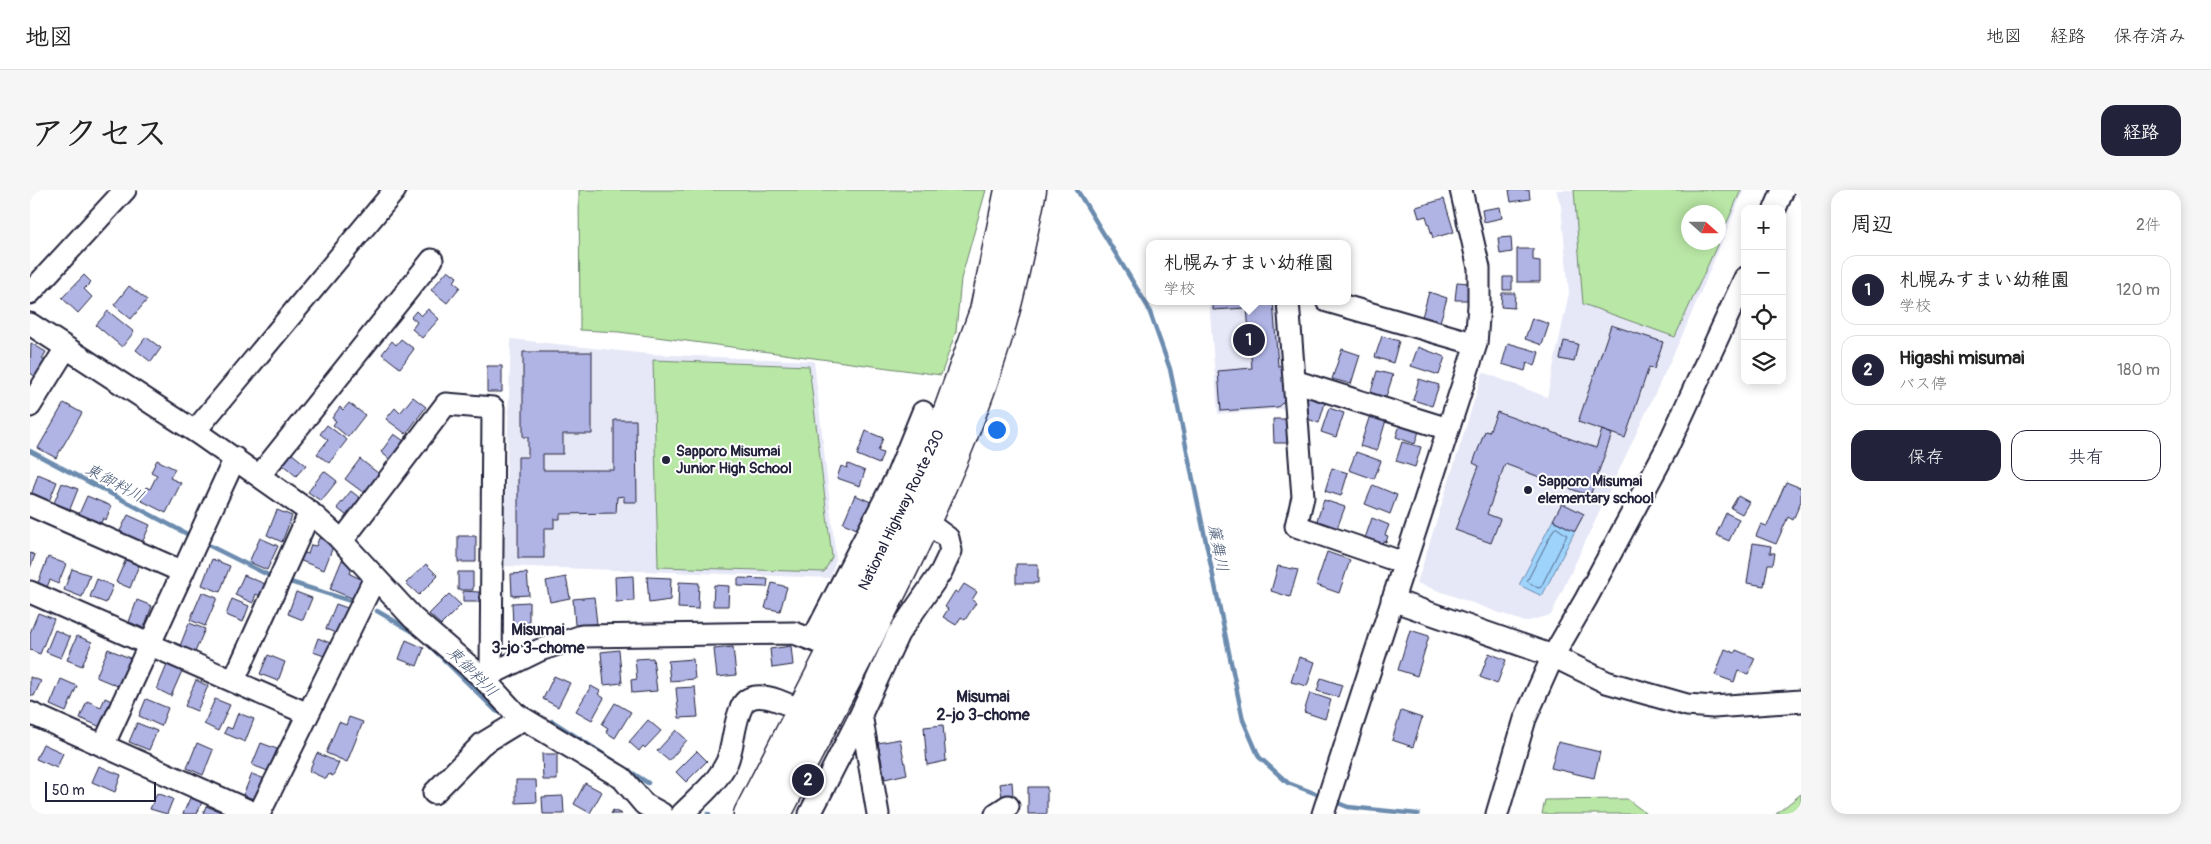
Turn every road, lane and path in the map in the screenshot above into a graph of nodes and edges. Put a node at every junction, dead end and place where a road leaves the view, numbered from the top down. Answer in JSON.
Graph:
{"nodes":[{"id":1,"x":125,"y":190,"type":"edge"},
{"id":2,"x":395,"y":190,"type":"edge"},
{"id":3,"x":1461,"y":190,"type":"edge"},
{"id":4,"x":1783,"y":190,"type":"edge"},
{"id":5,"x":1023,"y":196,"type":"edge"},
{"id":6,"x":1777,"y":205,"type":"edge"},
{"id":7,"x":432,"y":260,"type":"dead end"},
{"id":8,"x":1741,"y":287,"type":"edge"},
{"id":9,"x":30,"y":293,"type":"edge"},
{"id":10,"x":1288,"y":305,"type":"edge"},
{"id":11,"x":1341,"y":305,"type":"edge"},
{"id":12,"x":30,"y":324,"type":"edge"},
{"id":13,"x":1476,"y":344,"type":"junction"},
{"id":14,"x":66,"y":348,"type":"junction"},
{"id":15,"x":1294,"y":381,"type":"junction"},
{"id":16,"x":30,"y":406,"type":"edge"},
{"id":17,"x":923,"y":412,"type":"dead end"},
{"id":18,"x":1448,"y":429,"type":"junction"},
{"id":19,"x":195,"y":431,"type":"junction"},
{"id":20,"x":235,"y":458,"type":"junction"},
{"id":21,"x":260,"y":475,"type":"junction"},
{"id":22,"x":30,"y":505,"type":"edge"},
{"id":23,"x":310,"y":512,"type":"junction"},
{"id":24,"x":915,"y":514,"type":"junction"},
{"id":25,"x":342,"y":541,"type":"junction"},
{"id":26,"x":1404,"y":562,"type":"junction"},
{"id":27,"x":183,"y":572,"type":"junction"},
{"id":28,"x":375,"y":578,"type":"junction"},
{"id":29,"x":30,"y":592,"type":"edge"},
{"id":30,"x":1392,"y":600,"type":"junction"},
{"id":31,"x":150,"y":644,"type":"junction"},
{"id":32,"x":835,"y":648,"type":"junction"},
{"id":33,"x":1553,"y":656,"type":"junction"},
{"id":34,"x":487,"y":676,"type":"junction"},
{"id":35,"x":234,"y":680,"type":"junction"},
{"id":36,"x":1801,"y":701,"type":"edge"},
{"id":37,"x":30,"y":713,"type":"edge"},
{"id":38,"x":308,"y":714,"type":"junction"},
{"id":39,"x":861,"y":714,"type":"junction"},
{"id":40,"x":811,"y":718,"type":"junction"},
{"id":41,"x":523,"y":719,"type":"junction"},
{"id":42,"x":103,"y":746,"type":"junction"},
{"id":43,"x":434,"y":793,"type":"dead end"},
{"id":44,"x":257,"y":814,"type":"edge"},
{"id":45,"x":661,"y":814,"type":"edge"},
{"id":46,"x":682,"y":814,"type":"edge"},
{"id":47,"x":748,"y":814,"type":"edge"},
{"id":48,"x":777,"y":814,"type":"edge"},
{"id":49,"x":810,"y":814,"type":"edge"},
{"id":50,"x":878,"y":814,"type":"edge"},
{"id":51,"x":1323,"y":814,"type":"edge"},
{"id":52,"x":1498,"y":814,"type":"edge"}],
"edges":[{"from":1,"to":9,"type":"street"},
{"from":2,"to":19,"type":"street"},
{"from":3,"to":13,"type":"street"},
{"from":4,"to":6,"type":"street"},
{"from":5,"to":24,"type":"highway","name":"National Highway Route 230"},
{"from":7,"to":21,"type":"street"},
{"from":8,"to":33,"type":"street"},
{"from":10,"to":15,"type":"street"},
{"from":11,"to":13,"type":"street"},
{"from":12,"to":14,"type":"street"},
{"from":13,"to":18,"type":"street"},
{"from":14,"to":16,"type":"street"},
{"from":14,"to":19,"type":"street"},
{"from":15,"to":18,"type":"street"},
{"from":15,"to":26,"type":"street"},
{"from":17,"to":32,"type":"street"},
{"from":18,"to":26,"type":"street"},
{"from":19,"to":20,"type":"street"},
{"from":20,"to":21,"type":"street"},
{"from":20,"to":27,"type":"street"},
{"from":21,"to":23,"type":"street"},
{"from":22,"to":27,"type":"street"},
{"from":23,"to":25,"type":"street"},
{"from":23,"to":35,"type":"street"},
{"from":24,"to":32,"type":"highway","name":"National Highway Route 230"},
{"from":24,"to":39,"type":"street"},
{"from":25,"to":28,"type":"street"},
{"from":25,"to":34,"type":"street"},
{"from":26,"to":30,"type":"street"},
{"from":27,"to":31,"type":"street"},
{"from":28,"to":34,"type":"street"},
{"from":28,"to":38,"type":"street"},
{"from":29,"to":31,"type":"street"},
{"from":30,"to":33,"type":"street"},
{"from":30,"to":51,"type":"street"},
{"from":31,"to":35,"type":"street"},
{"from":31,"to":42,"type":"street"},
{"from":32,"to":34,"type":"street"},
{"from":32,"to":40,"type":"highway","name":"National Highway Route 230"},
{"from":33,"to":36,"type":"street"},
{"from":33,"to":52,"type":"street"},
{"from":34,"to":41,"type":"street"},
{"from":35,"to":38,"type":"street"},
{"from":37,"to":42,"type":"street"},
{"from":38,"to":44,"type":"street"},
{"from":39,"to":49,"type":"street"},
{"from":39,"to":50,"type":"street"},
{"from":40,"to":46,"type":"street"},
{"from":40,"to":47,"type":"highway","name":"National Highway Route 230"},
{"from":40,"to":48,"type":"highway","name":"National Highway Route 230"},
{"from":41,"to":43,"type":"street"},
{"from":41,"to":45,"type":"street"},
{"from":42,"to":44,"type":"street"}]}
